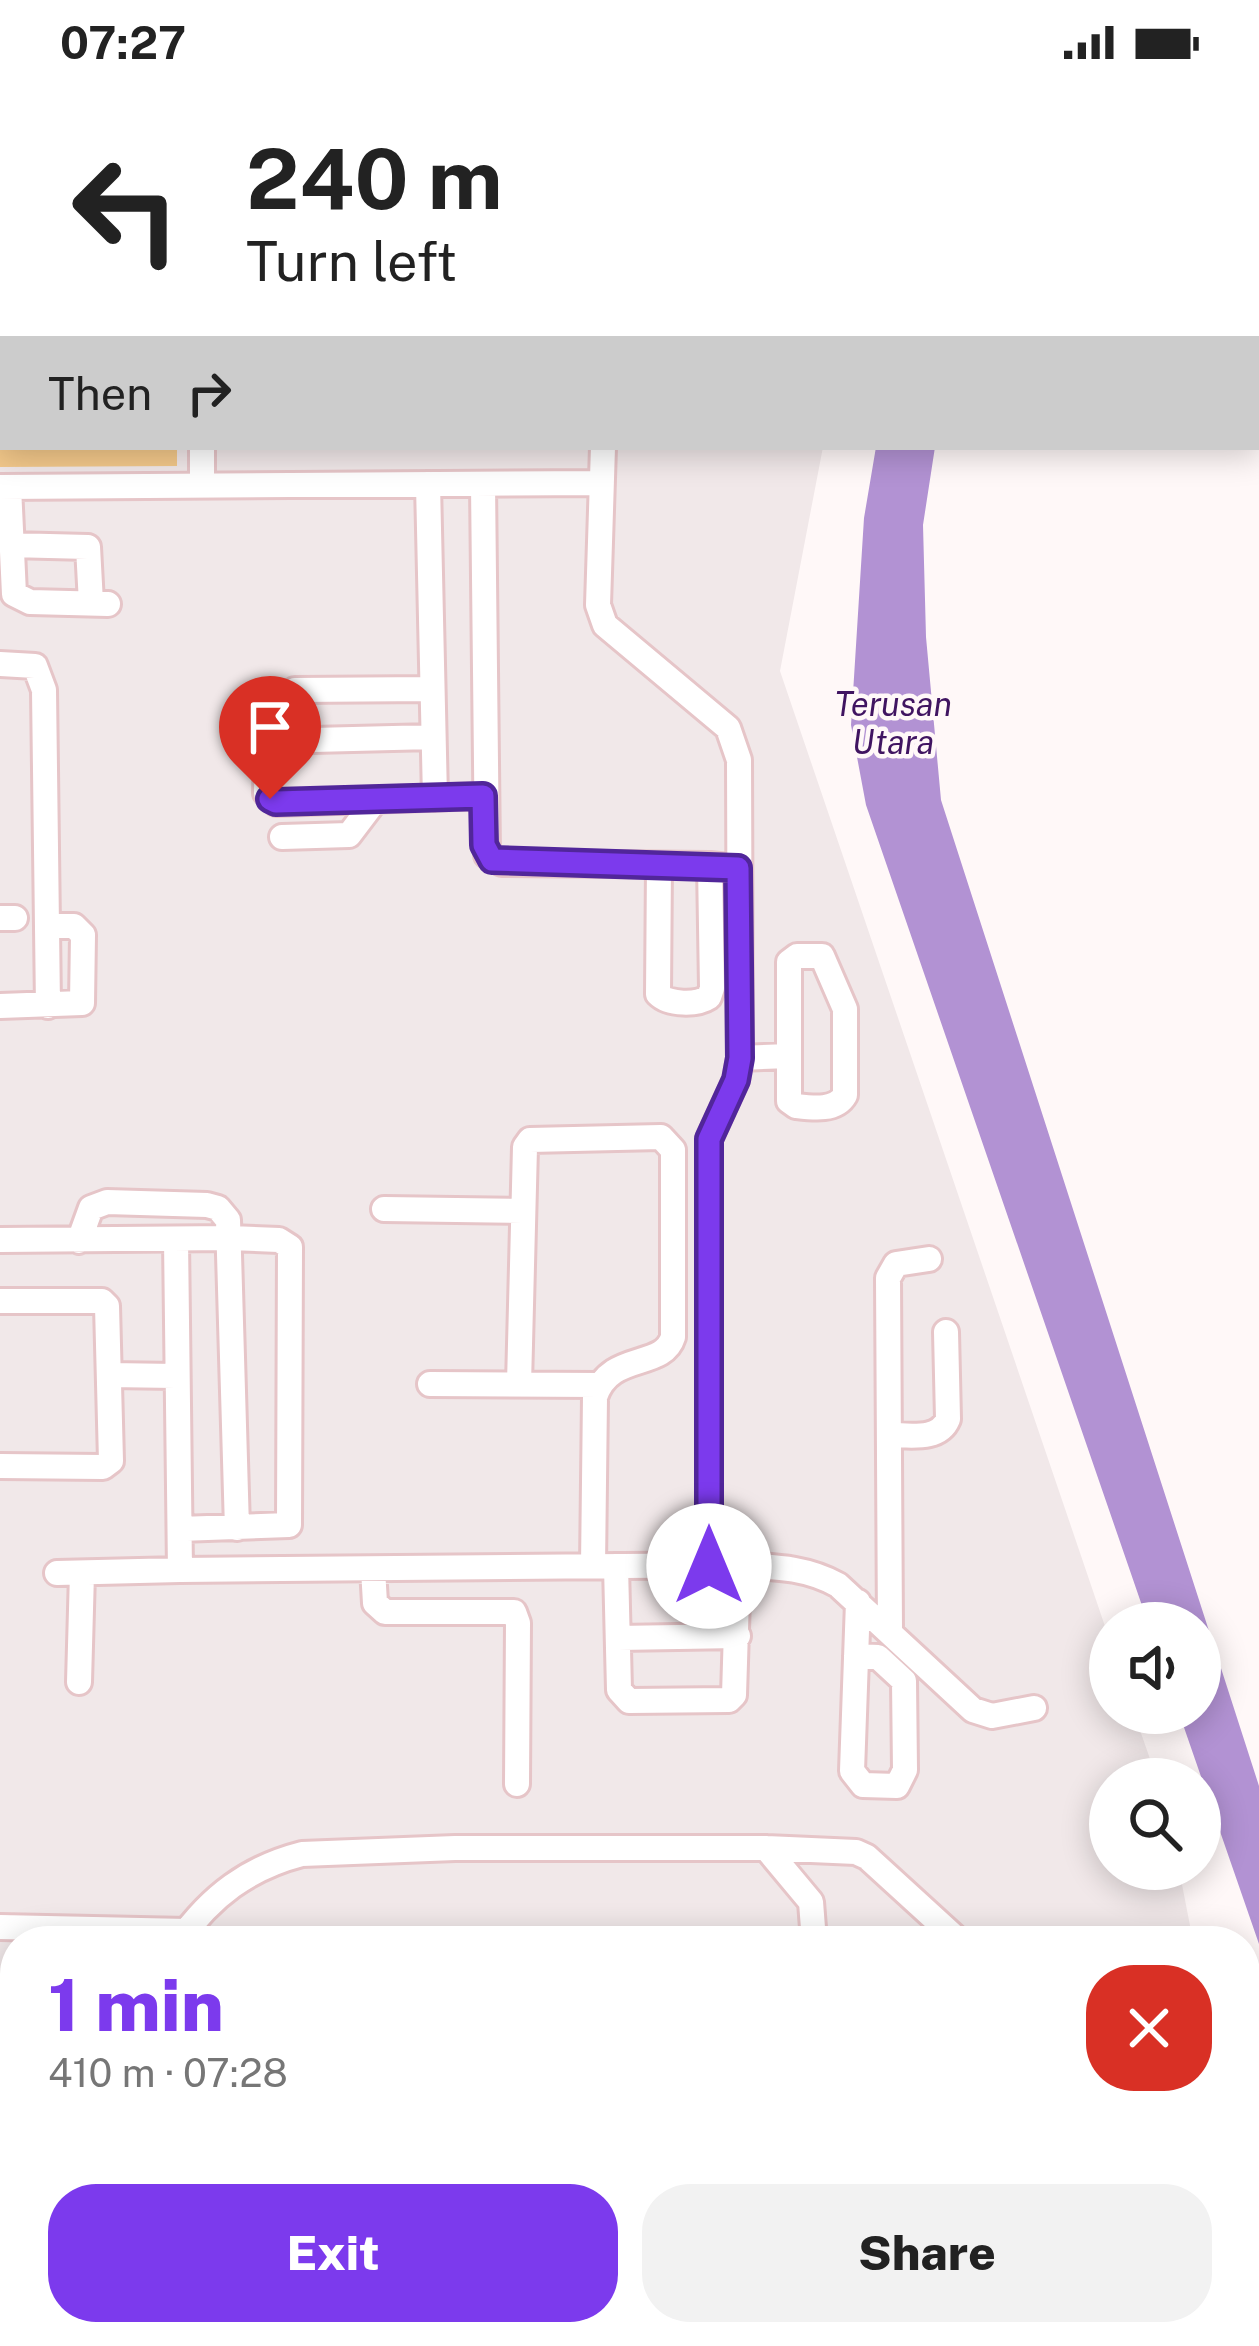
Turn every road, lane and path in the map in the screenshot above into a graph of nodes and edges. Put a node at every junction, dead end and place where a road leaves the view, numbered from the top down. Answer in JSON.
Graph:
{"nodes":[{"id":1,"x":202,"y":450,"type":"edge"},
{"id":2,"x":603,"y":450,"type":"edge"},
{"id":3,"x":601,"y":482,"type":"junction"},
{"id":4,"x":428,"y":484,"type":"junction"},
{"id":5,"x":483,"y":484,"type":"junction"},
{"id":6,"x":202,"y":485,"type":"junction"},
{"id":7,"x":4,"y":487,"type":"edge"},
{"id":8,"x":10,"y":545,"type":"junction"},
{"id":9,"x":0,"y":664,"type":"edge"},
{"id":10,"x":432,"y":688,"type":"junction"},
{"id":11,"x":434,"y":737,"type":"junction"},
{"id":12,"x":290,"y":738,"type":"junction"},
{"id":13,"x":483,"y":796,"type":"junction"},
{"id":14,"x":435,"y":798,"type":"junction"},
{"id":15,"x":374,"y":802,"type":"junction"},
{"id":16,"x":282,"y":837,"type":"dead end"},
{"id":17,"x":659,"y":865,"type":"junction"},
{"id":18,"x":710,"y":865,"type":"junction"},
{"id":19,"x":738,"y":868,"type":"junction"},
{"id":20,"x":48,"y":926,"type":"junction"},
{"id":21,"x":0,"y":1006,"type":"edge"},
{"id":22,"x":48,"y":1006,"type":"junction"},
{"id":23,"x":789,"y":1056,"type":"junction"},
{"id":24,"x":740,"y":1058,"type":"junction"},
{"id":25,"x":384,"y":1209,"type":"dead end"},
{"id":26,"x":522,"y":1211,"type":"junction"},
{"id":27,"x":230,"y":1238,"type":"junction"},
{"id":28,"x":176,"y":1239,"type":"junction"},
{"id":29,"x":0,"y":1240,"type":"edge"},
{"id":30,"x":79,"y":1241,"type":"junction"},
{"id":31,"x":928,"y":1258,"type":"dead end"},
{"id":32,"x":0,"y":1301,"type":"edge"},
{"id":33,"x":946,"y":1332,"type":"dead end"},
{"id":34,"x":110,"y":1375,"type":"junction"},
{"id":35,"x":176,"y":1376,"type":"junction"},
{"id":36,"x":430,"y":1384,"type":"dead end"},
{"id":37,"x":519,"y":1384,"type":"junction"},
{"id":38,"x":599,"y":1385,"type":"junction"},
{"id":39,"x":890,"y":1435,"type":"junction"},
{"id":40,"x":0,"y":1466,"type":"edge"},
{"id":41,"x":237,"y":1528,"type":"junction"},
{"id":42,"x":180,"y":1529,"type":"junction"},
{"id":43,"x":738,"y":1565,"type":"junction"},
{"id":44,"x":604,"y":1566,"type":"junction"},
{"id":45,"x":709,"y":1566,"type":"junction"},
{"id":46,"x":478,"y":1568,"type":"junction"},
{"id":47,"x":373,"y":1569,"type":"junction"},
{"id":48,"x":180,"y":1570,"type":"junction"},
{"id":49,"x":858,"y":1602,"type":"junction"},
{"id":50,"x":480,"y":1610,"type":"junction"},
{"id":51,"x":890,"y":1632,"type":"junction"},
{"id":52,"x":738,"y":1636,"type":"junction"},
{"id":53,"x":618,"y":1638,"type":"junction"},
{"id":54,"x":856,"y":1656,"type":"junction"},
{"id":55,"x":79,"y":1682,"type":"dead end"},
{"id":56,"x":1034,"y":1708,"type":"dead end"},
{"id":57,"x":517,"y":1784,"type":"dead end"},
{"id":58,"x":766,"y":1848,"type":"junction"},
{"id":59,"x":194,"y":1926,"type":"edge"},
{"id":60,"x":813,"y":1926,"type":"edge"},
{"id":61,"x":942,"y":1926,"type":"edge"}],
"edges":[{"from":1,"to":6,"type":"lane"},
{"from":2,"to":3,"type":"lane"},
{"from":3,"to":5,"type":"lane"},
{"from":3,"to":19,"type":"lane"},
{"from":4,"to":5,"type":"lane"},
{"from":4,"to":6,"type":"lane"},
{"from":4,"to":10,"type":"lane"},
{"from":5,"to":13,"type":"lane"},
{"from":6,"to":7,"type":"lane"},
{"from":7,"to":8,"type":"lane"},
{"from":8,"to":8,"type":"lane"},
{"from":9,"to":20,"type":"lane"},
{"from":10,"to":11,"type":"lane"},
{"from":10,"to":12,"type":"lane"},
{"from":11,"to":12,"type":"lane"},
{"from":11,"to":14,"type":"lane"},
{"from":12,"to":15,"type":"lane"},
{"from":13,"to":14,"type":"lane"},
{"from":13,"to":17,"type":"lane"},
{"from":14,"to":15,"type":"lane"},
{"from":15,"to":16,"type":"lane"},
{"from":17,"to":18,"type":"lane"},
{"from":17,"to":18,"type":"lane"},
{"from":18,"to":19,"type":"lane"},
{"from":19,"to":24,"type":"lane"},
{"from":20,"to":22,"type":"lane"},
{"from":20,"to":22,"type":"lane"},
{"from":21,"to":22,"type":"lane"},
{"from":23,"to":23,"type":"lane"},
{"from":23,"to":24,"type":"lane"},
{"from":24,"to":45,"type":"lane"},
{"from":25,"to":26,"type":"lane"},
{"from":26,"to":37,"type":"lane"},
{"from":26,"to":38,"type":"lane"},
{"from":27,"to":28,"type":"lane"},
{"from":27,"to":30,"type":"lane"},
{"from":27,"to":41,"type":"lane"},
{"from":27,"to":41,"type":"lane"},
{"from":28,"to":30,"type":"lane"},
{"from":28,"to":35,"type":"lane"},
{"from":29,"to":30,"type":"lane"},
{"from":31,"to":39,"type":"lane"},
{"from":32,"to":34,"type":"lane"},
{"from":33,"to":39,"type":"lane"},
{"from":34,"to":35,"type":"lane"},
{"from":34,"to":40,"type":"lane"},
{"from":35,"to":42,"type":"lane"},
{"from":36,"to":37,"type":"lane"},
{"from":37,"to":38,"type":"lane"},
{"from":38,"to":44,"type":"lane"},
{"from":39,"to":51,"type":"lane"},
{"from":41,"to":42,"type":"lane"},
{"from":42,"to":48,"type":"lane"},
{"from":43,"to":45,"type":"lane"},
{"from":43,"to":49,"type":"lane"},
{"from":43,"to":52,"type":"lane"},
{"from":44,"to":45,"type":"lane"},
{"from":44,"to":46,"type":"lane"},
{"from":44,"to":53,"type":"lane"},
{"from":46,"to":47,"type":"lane"},
{"from":46,"to":50,"type":"lane"},
{"from":47,"to":48,"type":"lane"},
{"from":47,"to":50,"type":"lane"},
{"from":48,"to":55,"type":"lane"},
{"from":49,"to":51,"type":"lane"},
{"from":49,"to":54,"type":"lane"},
{"from":50,"to":57,"type":"lane"},
{"from":51,"to":56,"type":"lane"},
{"from":52,"to":53,"type":"lane"},
{"from":52,"to":53,"type":"lane"},
{"from":54,"to":54,"type":"lane"},
{"from":58,"to":59,"type":"lane"},
{"from":58,"to":60,"type":"lane"},
{"from":58,"to":61,"type":"lane"}]}
